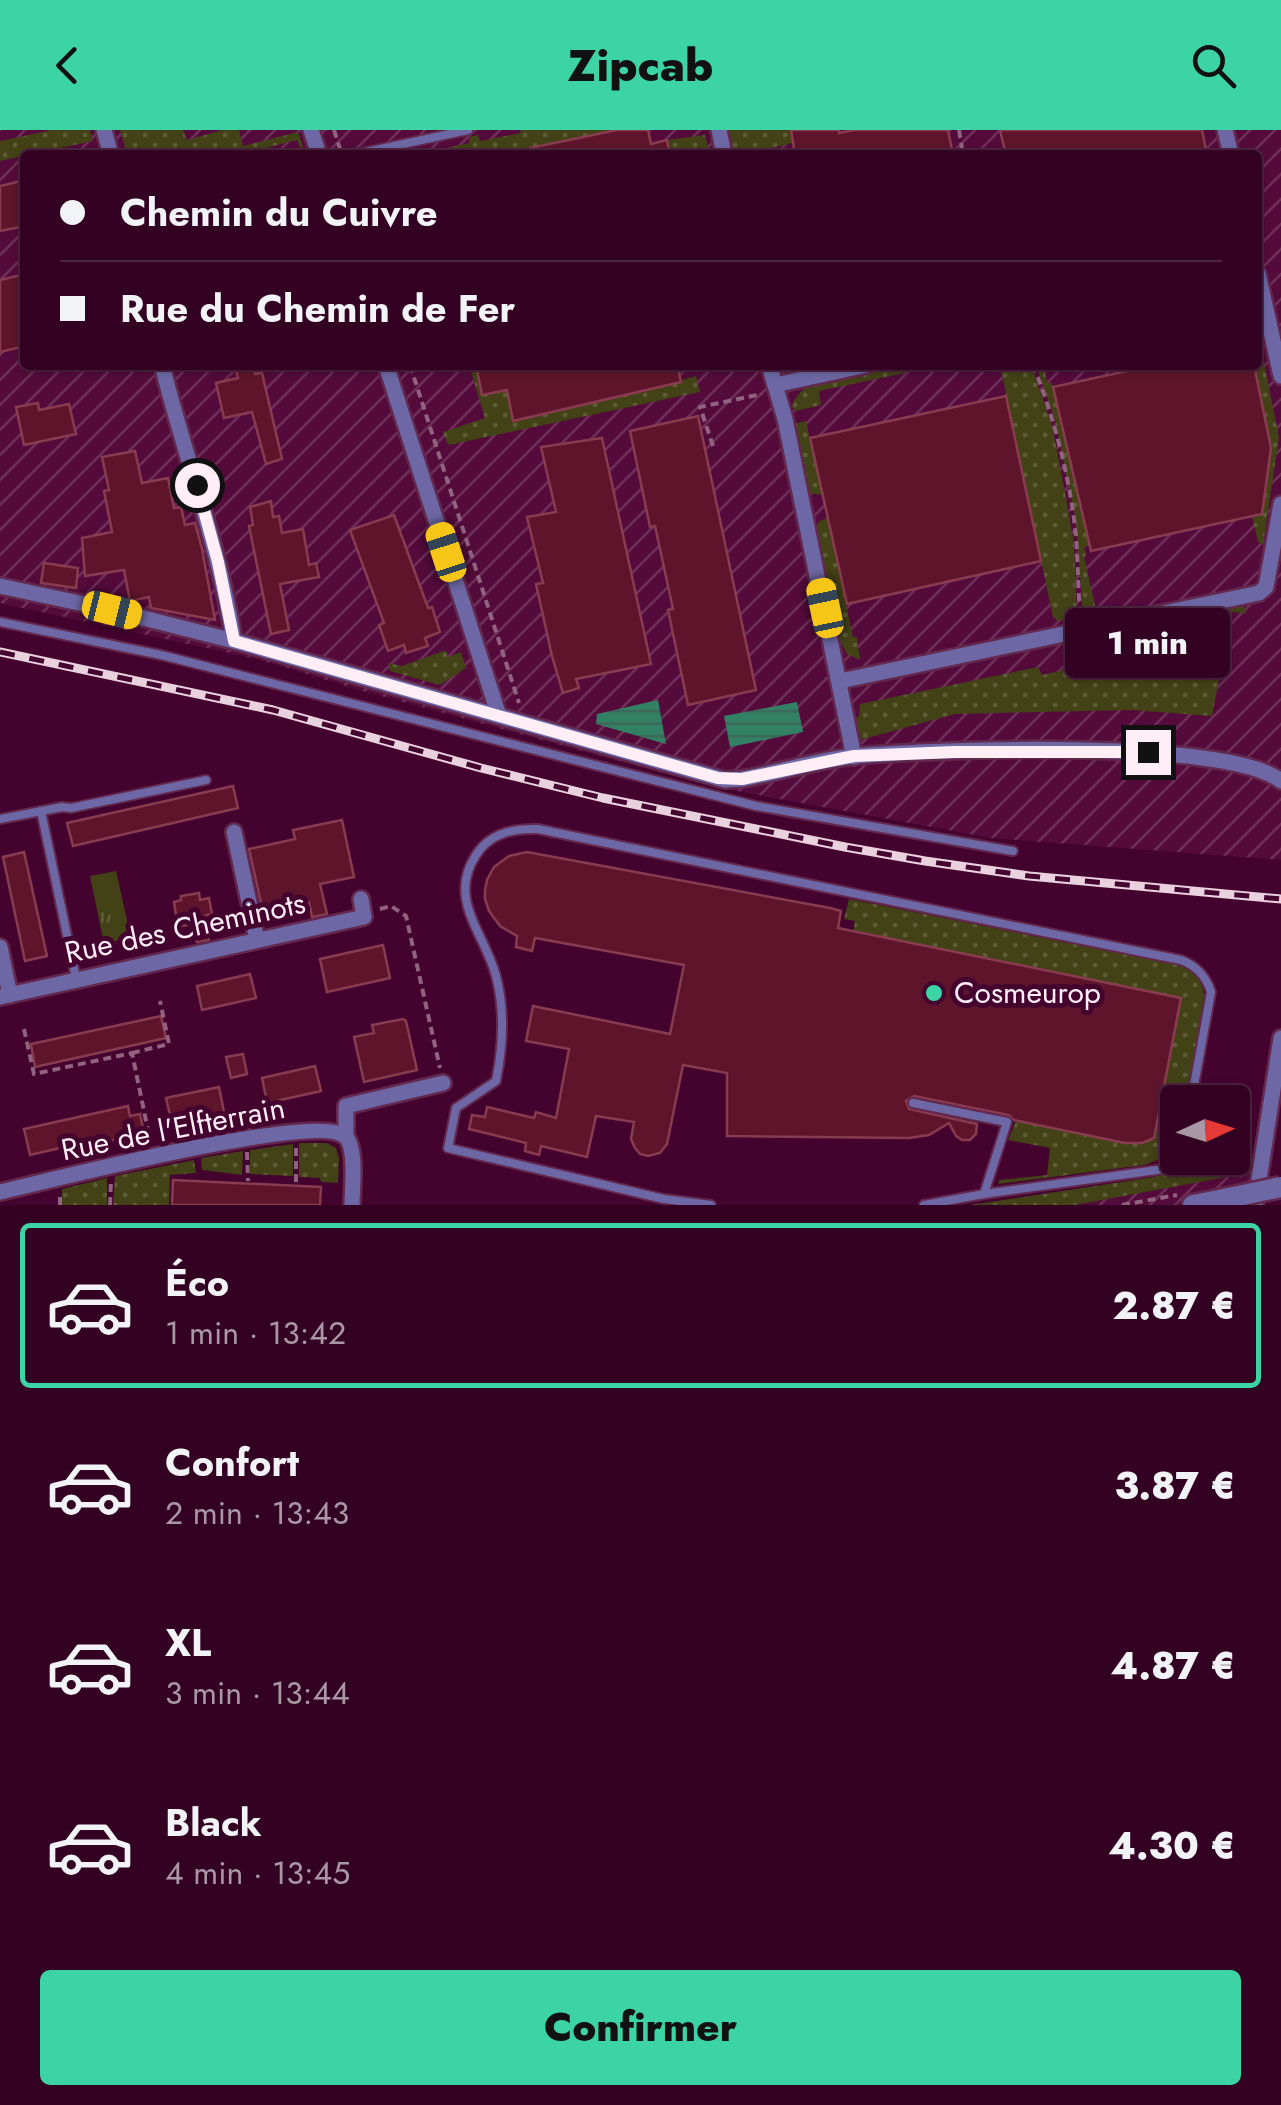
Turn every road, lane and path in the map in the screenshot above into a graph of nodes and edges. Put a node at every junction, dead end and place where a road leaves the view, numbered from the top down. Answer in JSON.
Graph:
{"nodes":[{"id":1,"x":468,"y":130,"type":"edge"},
{"id":2,"x":375,"y":150,"type":"edge"},
{"id":3,"x":1262,"y":293,"type":"edge"},
{"id":4,"x":163,"y":370,"type":"edge"},
{"id":5,"x":388,"y":370,"type":"edge"},
{"id":6,"x":412,"y":370,"type":"edge"},
{"id":7,"x":771,"y":370,"type":"edge"},
{"id":8,"x":846,"y":370,"type":"edge"},
{"id":9,"x":1035,"y":370,"type":"edge"},
{"id":10,"x":1281,"y":376,"type":"edge"},
{"id":11,"x":776,"y":388,"type":"junction"},
{"id":12,"x":713,"y":446,"type":"dead end"},
{"id":13,"x":1281,"y":504,"type":"edge"},
{"id":14,"x":0,"y":586,"type":"edge"},
{"id":15,"x":0,"y":622,"type":"edge"},
{"id":16,"x":1081,"y":630,"type":"junction"},
{"id":17,"x":234,"y":641,"type":"junction"},
{"id":18,"x":840,"y":681,"type":"junction"},
{"id":19,"x":499,"y":716,"type":"junction"},
{"id":20,"x":526,"y":723,"type":"junction"},
{"id":21,"x":854,"y":756,"type":"junction"},
{"id":22,"x":206,"y":780,"type":"dead end"},
{"id":23,"x":1281,"y":781,"type":"edge"},
{"id":24,"x":41,"y":812,"type":"junction"},
{"id":25,"x":0,"y":820,"type":"edge"},
{"id":26,"x":234,"y":832,"type":"dead end"},
{"id":27,"x":1013,"y":852,"type":"dead end"},
{"id":28,"x":362,"y":906,"type":"joint"},
{"id":29,"x":257,"y":940,"type":"junction"},
{"id":30,"x":0,"y":946,"type":"edge"},
{"id":31,"x":76,"y":980,"type":"junction"},
{"id":32,"x":5,"y":996,"type":"edge"},
{"id":33,"x":160,"y":1000,"type":"dead end"},
{"id":34,"x":24,"y":1029,"type":"dead end"},
{"id":35,"x":1281,"y":1038,"type":"edge"},
{"id":36,"x":132,"y":1053,"type":"junction"},
{"id":37,"x":443,"y":1082,"type":"joint"},
{"id":38,"x":1195,"y":1085,"type":"edge"},
{"id":39,"x":913,"y":1103,"type":"dead end"},
{"id":40,"x":296,"y":1132,"type":"junction"},
{"id":41,"x":346,"y":1137,"type":"junction"},
{"id":42,"x":247,"y":1138,"type":"junction"},
{"id":43,"x":154,"y":1158,"type":"junction"},
{"id":44,"x":110,"y":1167,"type":"junction"},
{"id":45,"x":1160,"y":1170,"type":"edge"},
{"id":46,"x":248,"y":1181,"type":"dead end"},
{"id":47,"x":296,"y":1183,"type":"dead end"},
{"id":48,"x":1281,"y":1187,"type":"edge"},
{"id":49,"x":0,"y":1192,"type":"edge"},
{"id":50,"x":984,"y":1194,"type":"junction"},
{"id":51,"x":1195,"y":1200,"type":"edge"},
{"id":52,"x":665,"y":1202,"type":"edge"},
{"id":53,"x":110,"y":1205,"type":"edge"},
{"id":54,"x":352,"y":1205,"type":"edge"},
{"id":55,"x":711,"y":1205,"type":"edge"},
{"id":56,"x":924,"y":1205,"type":"edge"},
{"id":57,"x":1122,"y":1205,"type":"edge"},
{"id":58,"x":1255,"y":1205,"type":"edge"}],
"edges":[{"from":1,"to":2,"type":"lane"},
{"from":3,"to":10,"type":"street"},
{"from":4,"to":17,"type":"street"},
{"from":5,"to":19,"type":"street"},
{"from":6,"to":20,"type":"path"},
{"from":7,"to":11,"type":"street"},
{"from":8,"to":11,"type":"street"},
{"from":9,"to":16,"type":"path"},
{"from":11,"to":12,"type":"path"},
{"from":11,"to":18,"type":"street"},
{"from":13,"to":16,"type":"street"},
{"from":14,"to":17,"type":"street"},
{"from":15,"to":27,"type":"lane"},
{"from":16,"to":18,"type":"street"},
{"from":17,"to":19,"type":"street"},
{"from":18,"to":21,"type":"street"},
{"from":19,"to":20,"type":"street"},
{"from":20,"to":21,"type":"street"},
{"from":21,"to":23,"type":"street"},
{"from":22,"to":24,"type":"lane"},
{"from":24,"to":25,"type":"lane"},
{"from":24,"to":31,"type":"lane"},
{"from":26,"to":29,"type":"street"},
{"from":28,"to":29,"type":"street","name":"Rue des Cheminots"},
{"from":28,"to":37,"type":"path"},
{"from":29,"to":31,"type":"street","name":"Rue des Cheminots"},
{"from":30,"to":32,"type":"street"},
{"from":31,"to":32,"type":"street","name":"Rue des Cheminots"},
{"from":33,"to":36,"type":"path"},
{"from":34,"to":36,"type":"path"},
{"from":35,"to":58,"type":"street"},
{"from":36,"to":43,"type":"path"},
{"from":37,"to":41,"type":"street"},
{"from":38,"to":52,"type":"lane"},
{"from":39,"to":50,"type":"lane"},
{"from":40,"to":41,"type":"street","name":"Rue de l'Elfterrain"},
{"from":40,"to":42,"type":"street","name":"Rue de l'Elfterrain"},
{"from":40,"to":47,"type":"path"},
{"from":41,"to":54,"type":"street"},
{"from":42,"to":43,"type":"street","name":"Rue de l'Elfterrain"},
{"from":42,"to":46,"type":"path"},
{"from":43,"to":44,"type":"street","name":"Rue de l'Elfterrain"},
{"from":44,"to":49,"type":"street","name":"Rue de l'Elfterrain"},
{"from":44,"to":53,"type":"path"},
{"from":45,"to":50,"type":"lane"},
{"from":48,"to":51,"type":"street","bridge":true},
{"from":50,"to":56,"type":"lane"},
{"from":51,"to":57,"type":"path"},
{"from":52,"to":55,"type":"lane"}]}
